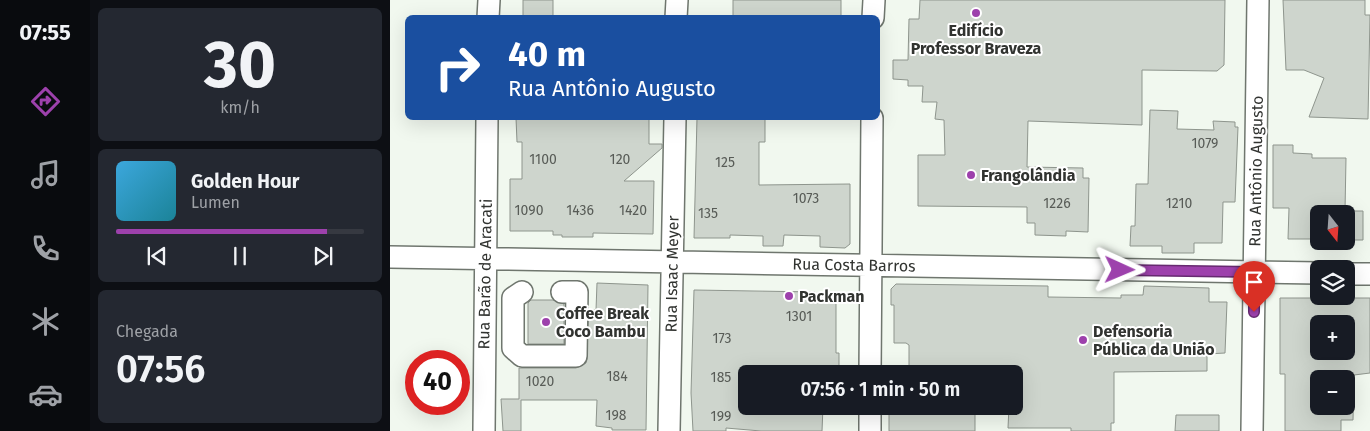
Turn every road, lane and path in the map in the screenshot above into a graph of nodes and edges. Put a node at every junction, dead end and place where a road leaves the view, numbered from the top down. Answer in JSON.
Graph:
{"nodes":[{"id":1,"x":489,"y":0,"type":"edge"},
{"id":2,"x":677,"y":0,"type":"edge"},
{"id":3,"x":874,"y":0,"type":"edge"},
{"id":4,"x":1258,"y":0,"type":"edge"},
{"id":5,"x":488,"y":15,"type":"edge"},
{"id":6,"x":676,"y":15,"type":"edge"},
{"id":7,"x":873,"y":15,"type":"edge"},
{"id":8,"x":487,"y":120,"type":"edge"},
{"id":9,"x":675,"y":120,"type":"edge"},
{"id":10,"x":872,"y":120,"type":"edge"},
{"id":11,"x":390,"y":257,"type":"edge"},
{"id":12,"x":486,"y":258,"type":"junction"},
{"id":13,"x":672,"y":261,"type":"junction"},
{"id":14,"x":871,"y":265,"type":"junction"},
{"id":15,"x":1254,"y":272,"type":"junction"},
{"id":16,"x":1310,"y":273,"type":"edge"},
{"id":17,"x":1355,"y":274,"type":"edge"},
{"id":18,"x":1370,"y":274,"type":"edge"},
{"id":19,"x":522,"y":292,"type":"dead end"},
{"id":20,"x":562,"y":292,"type":"dead end"},
{"id":21,"x":870,"y":365,"type":"edge"},
{"id":22,"x":870,"y":415,"type":"edge"},
{"id":23,"x":484,"y":431,"type":"edge"},
{"id":24,"x":669,"y":431,"type":"edge"},
{"id":25,"x":870,"y":431,"type":"edge"},
{"id":26,"x":1252,"y":431,"type":"edge"}],
"edges":[{"from":1,"to":5,"type":"street"},
{"from":2,"to":6,"type":"street"},
{"from":3,"to":7,"type":"street"},
{"from":4,"to":15,"type":"street","name":"Rua Antônio Augusto"},
{"from":8,"to":12,"type":"street","name":"Rua Barão de Aracati"},
{"from":9,"to":13,"type":"street","name":"Rua Isaac Meyer"},
{"from":10,"to":14,"type":"street"},
{"from":11,"to":12,"type":"street","name":"Rua Costa Barros"},
{"from":12,"to":13,"type":"street","name":"Rua Costa Barros"},
{"from":12,"to":23,"type":"street","name":"Rua Barão de Aracati"},
{"from":13,"to":14,"type":"street","name":"Rua Costa Barros"},
{"from":13,"to":24,"type":"street","name":"Rua Isaac Meyer"},
{"from":14,"to":15,"type":"street","name":"Rua Costa Barros"},
{"from":14,"to":21,"type":"street"},
{"from":15,"to":16,"type":"street","name":"Rua Costa Barros"},
{"from":15,"to":26,"type":"street","name":"Rua Antônio Augusto"},
{"from":17,"to":18,"type":"street"},
{"from":19,"to":20,"type":"street"},
{"from":22,"to":25,"type":"street"}]}
